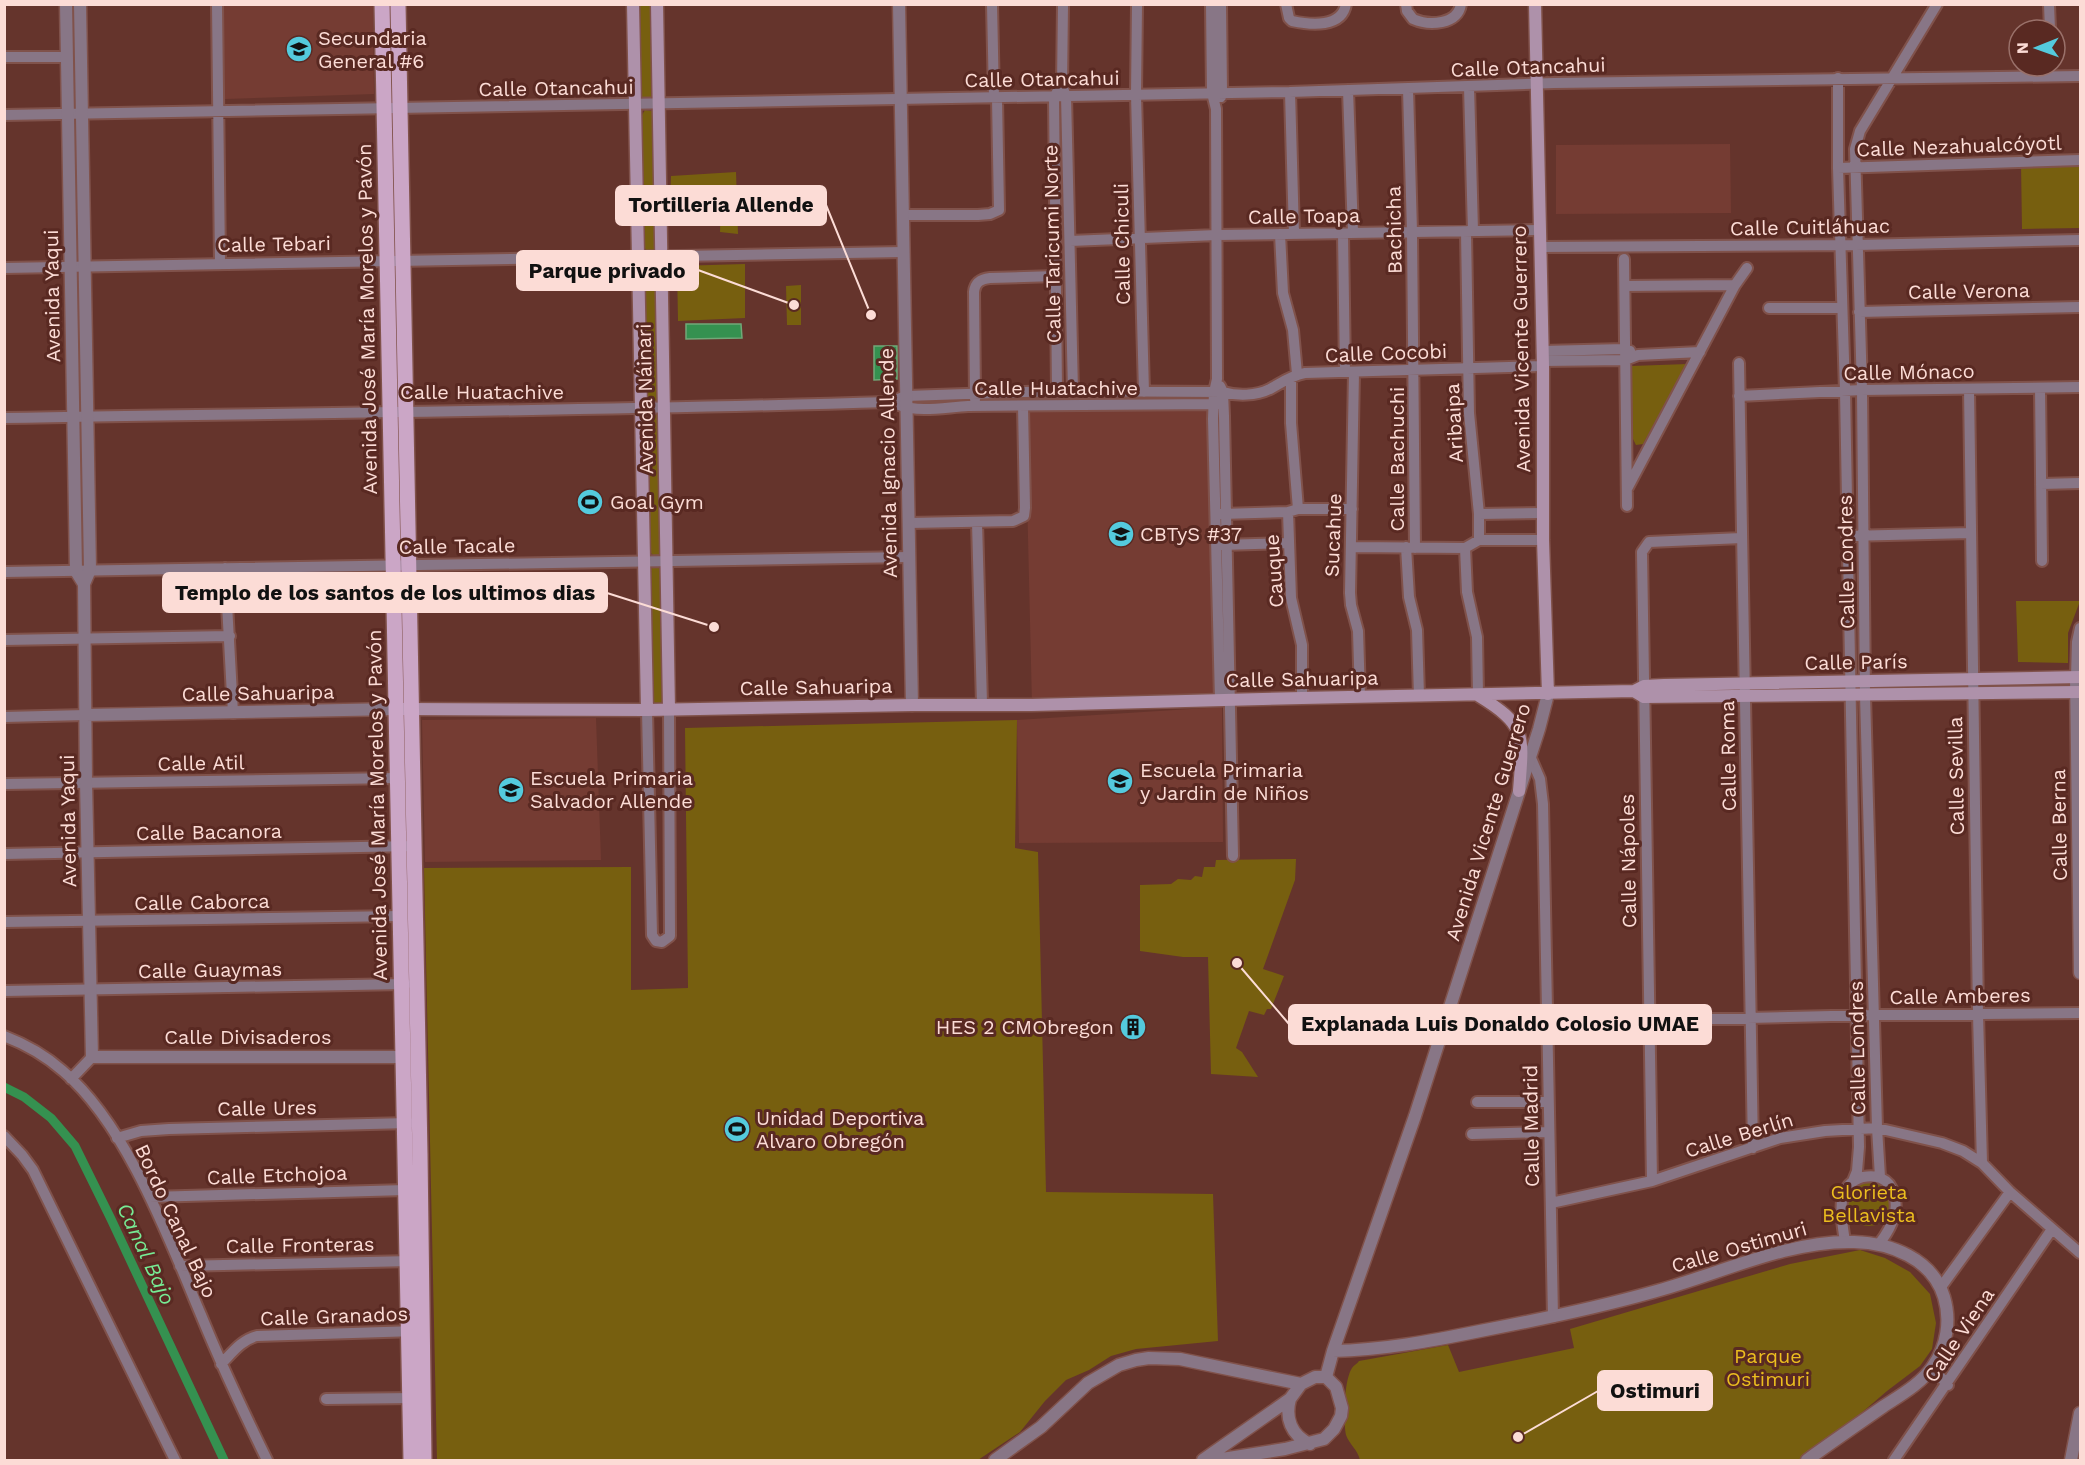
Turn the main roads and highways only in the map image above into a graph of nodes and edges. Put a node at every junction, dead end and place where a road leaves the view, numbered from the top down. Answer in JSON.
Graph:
{"nodes":[{"id":1,"x":382,"y":4,"type":"edge"},
{"id":2,"x":398,"y":4,"type":"edge"},
{"id":3,"x":633,"y":4,"type":"edge"},
{"id":4,"x":657,"y":4,"type":"edge"},
{"id":5,"x":1535,"y":4,"type":"edge"},
{"id":6,"x":392,"y":109,"type":"junction"},
{"id":7,"x":2078,"y":677,"type":"edge"},
{"id":8,"x":1866,"y":688,"type":"junction"},
{"id":9,"x":2078,"y":692,"type":"edge"},
{"id":10,"x":1548,"y":694,"type":"junction"},
{"id":11,"x":1478,"y":695,"type":"junction"},
{"id":12,"x":404,"y":709,"type":"junction"},
{"id":13,"x":669,"y":709,"type":"junction"},
{"id":14,"x":646,"y":710,"type":"junction"},
{"id":15,"x":1519,"y":791,"type":"road end"},
{"id":16,"x":407,"y":846,"type":"junction"},
{"id":17,"x":409,"y":984,"type":"junction"},
{"id":18,"x":412,"y":1123,"type":"junction"},
{"id":19,"x":414,"y":1261,"type":"junction"},
{"id":20,"x":416,"y":1398,"type":"junction"},
{"id":21,"x":411,"y":1461,"type":"edge"},
{"id":22,"x":424,"y":1461,"type":"edge"}],
"edges":[{"from":1,"to":6,"type":"main road","name":"Avenida José María Morelos y Pavón"},
{"from":2,"to":6,"type":"main road","name":"Avenida José María Morelos y Pavón"},
{"from":3,"to":14,"type":"main road","name":"Avenida Náinari"},
{"from":4,"to":13,"type":"main road","name":"Avenida Náinari"},
{"from":5,"to":10,"type":"main road","name":"Avenida Vicente Guerrero"},
{"from":6,"to":12,"type":"main road","name":"Avenida José María Morelos y Pavón"},
{"from":7,"to":8,"type":"main road","name":"Calle París"},
{"from":8,"to":9,"type":"main road","name":"Calle París"},
{"from":8,"to":10,"type":"main road","name":"Calle París"},
{"from":10,"to":11,"type":"main road","name":"Calle Sahuaripa"},
{"from":11,"to":13,"type":"main road","name":"Calle Sahuaripa"},
{"from":11,"to":15,"type":"main road"},
{"from":12,"to":14,"type":"main road","name":"Calle Sahuaripa"},
{"from":12,"to":16,"type":"main road","name":"Avenida José María Morelos y Pavón"},
{"from":12,"to":16,"type":"main road","name":"Avenida José María Morelos y Pavón"},
{"from":13,"to":14,"type":"main road","name":"Calle Sahuaripa"},
{"from":16,"to":17,"type":"main road","name":"Avenida José María Morelos y Pavón"},
{"from":16,"to":17,"type":"main road","name":"Avenida José María Morelos y Pavón"},
{"from":17,"to":18,"type":"main road","name":"Avenida José María Morelos y Pavón"},
{"from":17,"to":18,"type":"main road","name":"Avenida José María Morelos y Pavón"},
{"from":18,"to":19,"type":"main road","name":"Avenida José María Morelos y Pavón"},
{"from":18,"to":19,"type":"main road","name":"Avenida José María Morelos y Pavón"},
{"from":19,"to":20,"type":"main road","name":"Avenida José María Morelos y Pavón"},
{"from":20,"to":21,"type":"main road","name":"Avenida José María Morelos y Pavón"},
{"from":20,"to":22,"type":"main road","name":"Avenida José María Morelos y Pavón"}]}
